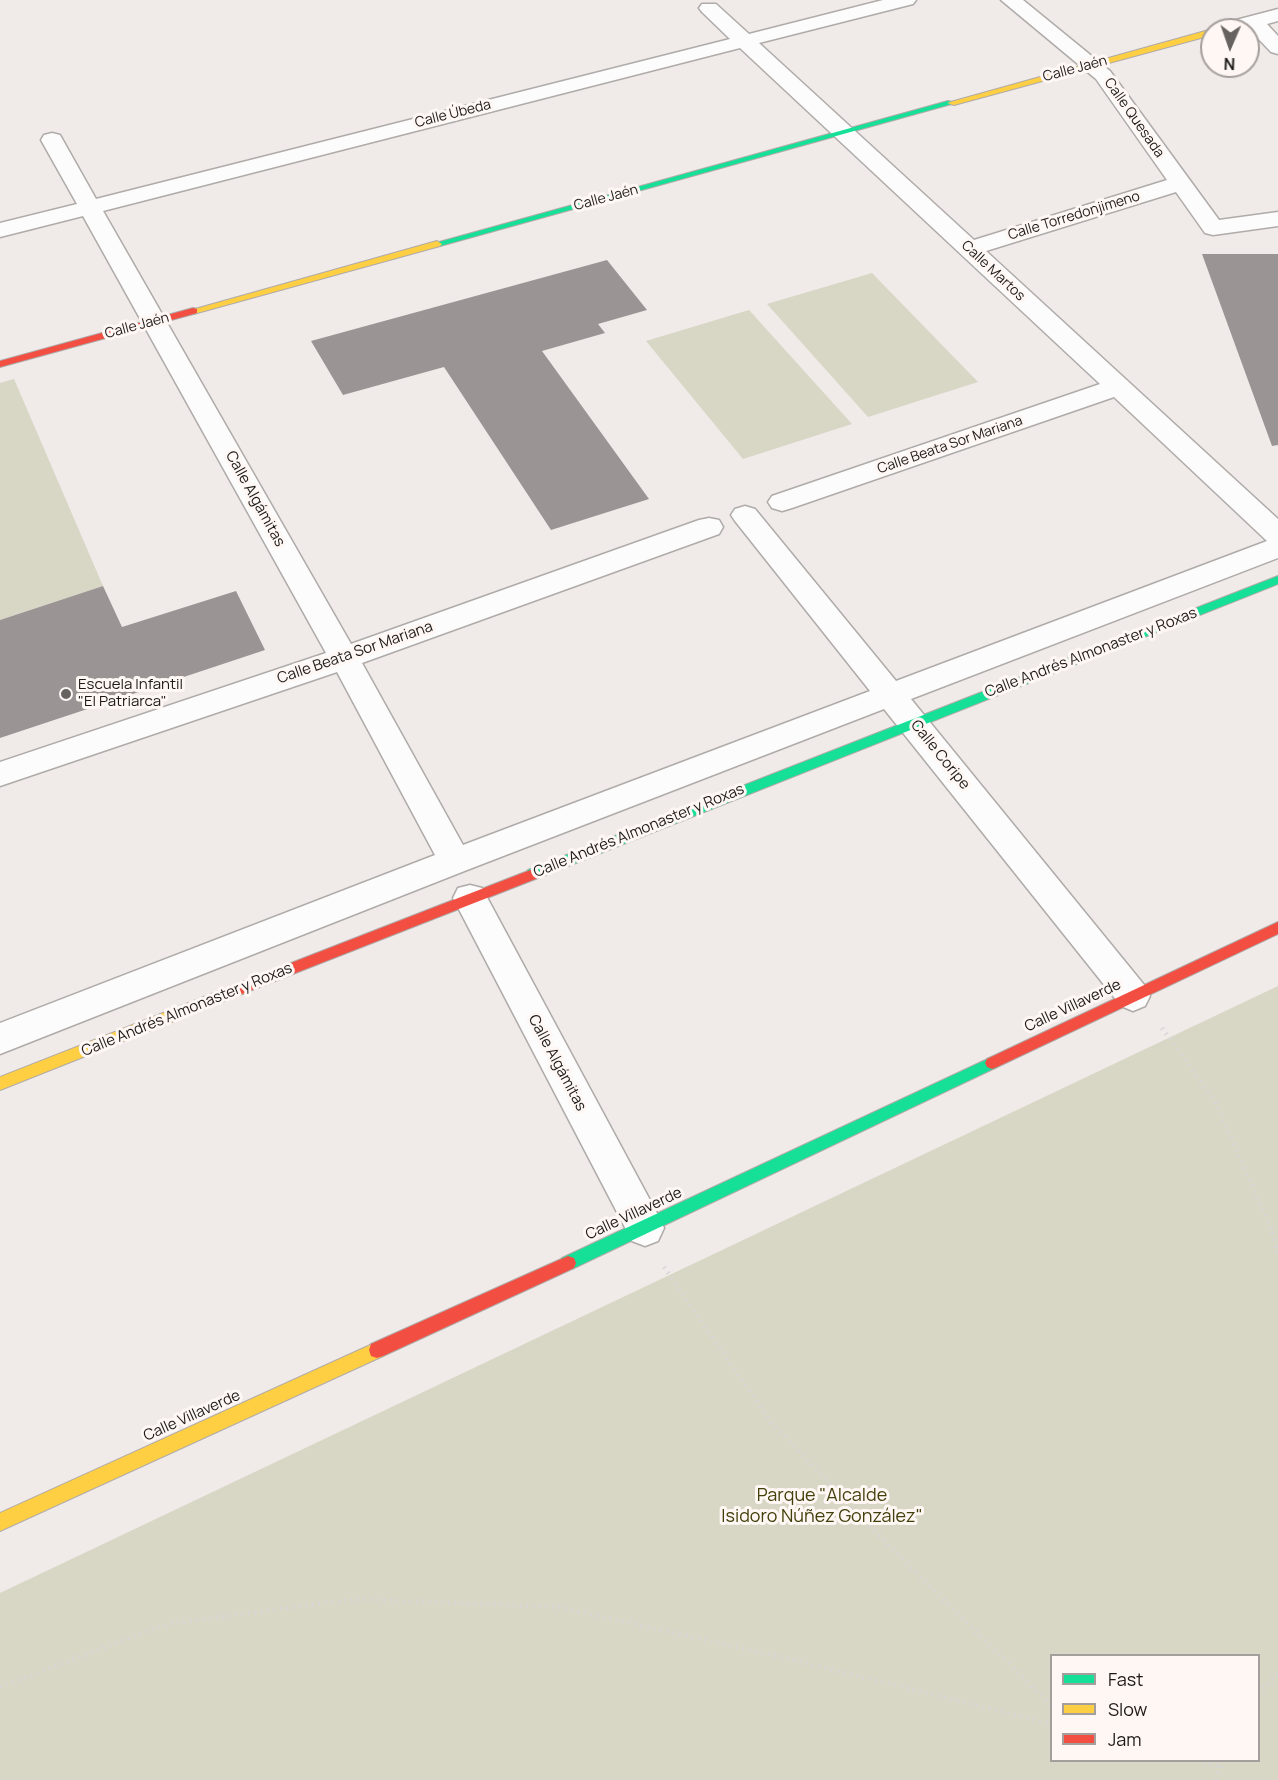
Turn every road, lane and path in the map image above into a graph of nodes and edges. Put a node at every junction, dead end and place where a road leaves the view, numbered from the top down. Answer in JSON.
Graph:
{"nodes":[{"id":1,"x":906,"y":0,"type":"edge"},
{"id":2,"x":1011,"y":0,"type":"edge"},
{"id":3,"x":709,"y":8,"type":"dead end"},
{"id":4,"x":1278,"y":15,"type":"edge"},
{"id":5,"x":1260,"y":19,"type":"edge"},
{"id":6,"x":1260,"y":29,"type":"edge"},
{"id":7,"x":1200,"y":35,"type":"edge"},
{"id":8,"x":743,"y":40,"type":"junction"},
{"id":9,"x":1278,"y":48,"type":"edge"},
{"id":10,"x":1092,"y":64,"type":"junction"},
{"id":11,"x":845,"y":133,"type":"junction"},
{"id":12,"x":52,"y":140,"type":"dead end"},
{"id":13,"x":1180,"y":183,"type":"junction"},
{"id":14,"x":91,"y":207,"type":"junction"},
{"id":15,"x":1278,"y":219,"type":"edge"},
{"id":16,"x":0,"y":230,"type":"edge"},
{"id":17,"x":969,"y":249,"type":"junction"},
{"id":18,"x":155,"y":321,"type":"junction"},
{"id":19,"x":0,"y":364,"type":"edge"},
{"id":20,"x":1118,"y":387,"type":"junction"},
{"id":21,"x":782,"y":502,"type":"dead end"},
{"id":22,"x":745,"y":515,"type":"dead end"},
{"id":23,"x":709,"y":527,"type":"dead end"},
{"id":24,"x":1278,"y":535,"type":"edge"},
{"id":25,"x":1278,"y":547,"type":"edge"},
{"id":26,"x":1278,"y":580,"type":"edge"},
{"id":27,"x":344,"y":658,"type":"junction"},
{"id":28,"x":892,"y":695,"type":"junction"},
{"id":29,"x":914,"y":722,"type":"junction"},
{"id":30,"x":0,"y":774,"type":"edge"},
{"id":31,"x":455,"y":861,"type":"junction"},
{"id":32,"x":470,"y":898,"type":"junction"},
{"id":33,"x":1278,"y":928,"type":"edge"},
{"id":34,"x":1133,"y":996,"type":"junction"},
{"id":35,"x":0,"y":1039,"type":"edge"},
{"id":36,"x":0,"y":1084,"type":"edge"},
{"id":37,"x":645,"y":1228,"type":"junction"},
{"id":38,"x":1278,"y":1255,"type":"edge"},
{"id":39,"x":0,"y":1522,"type":"edge"},
{"id":40,"x":1278,"y":1674,"type":"edge"},
{"id":41,"x":0,"y":1688,"type":"edge"},
{"id":42,"x":1260,"y":1691,"type":"edge"},
{"id":43,"x":1050,"y":1704,"type":"edge"},
{"id":44,"x":1050,"y":1724,"type":"edge"},
{"id":45,"x":1221,"y":1763,"type":"edge"},
{"id":46,"x":1215,"y":1780,"type":"edge"}],
"edges":[{"from":1,"to":8,"type":"street","name":"Calle Úbeda"},
{"from":2,"to":10,"type":"street","name":"Calle Quesada"},
{"from":3,"to":8,"type":"street","name":"Calle Martos"},
{"from":4,"to":5,"type":"street"},
{"from":6,"to":9,"type":"street"},
{"from":7,"to":10,"type":"street","name":"Calle Jaén"},
{"from":8,"to":11,"type":"street","name":"Calle Martos"},
{"from":8,"to":14,"type":"street","name":"Calle Úbeda"},
{"from":10,"to":11,"type":"street","name":"Calle Jaén"},
{"from":10,"to":13,"type":"street","name":"Calle Quesada"},
{"from":11,"to":17,"type":"street","name":"Calle Martos"},
{"from":11,"to":18,"type":"street","name":"Calle Jaén"},
{"from":12,"to":14,"type":"street","name":"Calle Algámitas"},
{"from":13,"to":15,"type":"street","name":"Calle Quesada"},
{"from":13,"to":17,"type":"street","name":"Calle Torredonjimeno"},
{"from":14,"to":16,"type":"street","name":"Calle Úbeda"},
{"from":14,"to":18,"type":"street","name":"Calle Algámitas"},
{"from":17,"to":20,"type":"street","name":"Calle Martos"},
{"from":18,"to":19,"type":"street","name":"Calle Jaén"},
{"from":18,"to":27,"type":"street","name":"Calle Algámitas"},
{"from":20,"to":21,"type":"street","name":"Calle Beata Sor Mariana"},
{"from":20,"to":24,"type":"street","name":"Calle Martos"},
{"from":22,"to":28,"type":"street","name":"Calle Coripe"},
{"from":23,"to":27,"type":"street","name":"Calle Beata Sor Mariana"},
{"from":25,"to":28,"type":"street"},
{"from":26,"to":29,"type":"street","name":"Calle Andrés Almonaster y Roxas"},
{"from":27,"to":30,"type":"street","name":"Calle Beata Sor Mariana"},
{"from":27,"to":31,"type":"street","name":"Calle Algámitas"},
{"from":28,"to":29,"type":"street","name":"Calle Coripe"},
{"from":28,"to":31,"type":"street"},
{"from":29,"to":32,"type":"street","name":"Calle Andrés Almonaster y Roxas"},
{"from":29,"to":34,"type":"street","name":"Calle Coripe"},
{"from":31,"to":35,"type":"street"},
{"from":32,"to":36,"type":"street","name":"Calle Andrés Almonaster y Roxas"},
{"from":32,"to":37,"type":"street","name":"Calle Algámitas"},
{"from":33,"to":34,"type":"street","name":"Calle Villaverde"},
{"from":34,"to":37,"type":"street","name":"Calle Villaverde"},
{"from":34,"to":38,"type":"path"},
{"from":37,"to":39,"type":"street","name":"Calle Villaverde"},
{"from":37,"to":43,"type":"path"},
{"from":40,"to":42,"type":"path"},
{"from":41,"to":44,"type":"path"},
{"from":45,"to":46,"type":"path"}]}
